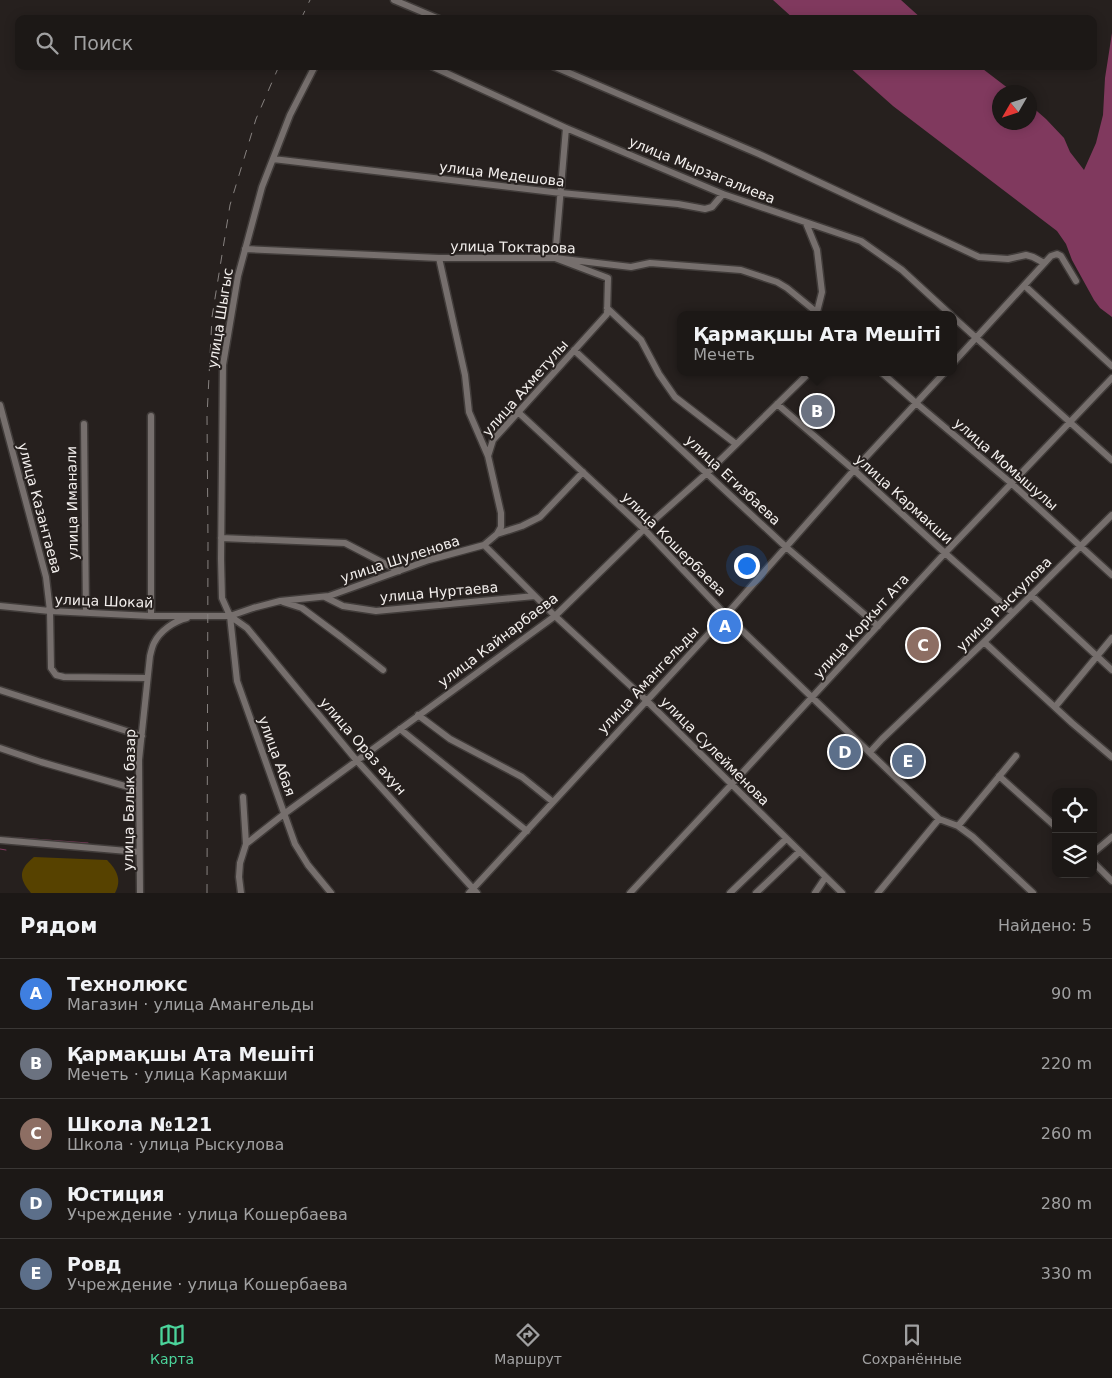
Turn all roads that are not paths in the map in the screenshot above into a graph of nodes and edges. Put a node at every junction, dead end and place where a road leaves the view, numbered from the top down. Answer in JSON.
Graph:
{"nodes":[{"id":1,"x":394,"y":0,"type":"edge"},
{"id":2,"x":430,"y":15,"type":"edge"},
{"id":3,"x":313,"y":70,"type":"edge"},
{"id":4,"x":440,"y":70,"type":"edge"},
{"id":5,"x":562,"y":70,"type":"edge"},
{"id":6,"x":566,"y":128,"type":"junction"},
{"id":7,"x":273,"y":159,"type":"junction"},
{"id":8,"x":561,"y":193,"type":"junction"},
{"id":9,"x":722,"y":194,"type":"junction"},
{"id":10,"x":806,"y":222,"type":"junction"},
{"id":11,"x":245,"y":249,"type":"junction"},
{"id":12,"x":439,"y":258,"type":"junction"},
{"id":13,"x":555,"y":258,"type":"junction"},
{"id":14,"x":1044,"y":264,"type":"junction"},
{"id":15,"x":1076,"y":281,"type":"dead end"},
{"id":16,"x":1025,"y":286,"type":"junction"},
{"id":17,"x":607,"y":308,"type":"junction"},
{"id":18,"x":816,"y":311,"type":"edge"},
{"id":19,"x":818,"y":311,"type":"edge"},
{"id":20,"x":947,"y":311,"type":"edge"},
{"id":21,"x":957,"y":321,"type":"edge"},
{"id":22,"x":976,"y":338,"type":"junction"},
{"id":23,"x":574,"y":350,"type":"junction"},
{"id":24,"x":957,"y":359,"type":"edge"},
{"id":25,"x":1112,"y":366,"type":"edge"},
{"id":26,"x":806,"y":376,"type":"edge"},
{"id":27,"x":886,"y":376,"type":"edge"},
{"id":28,"x":941,"y":376,"type":"edge"},
{"id":29,"x":1112,"y":378,"type":"edge"},
{"id":30,"x":916,"y":403,"type":"junction"},
{"id":31,"x":777,"y":404,"type":"junction"},
{"id":32,"x":0,"y":405,"type":"edge"},
{"id":33,"x":518,"y":412,"type":"junction"},
{"id":34,"x":151,"y":416,"type":"dead end"},
{"id":35,"x":1070,"y":422,"type":"junction"},
{"id":36,"x":84,"y":424,"type":"dead end"},
{"id":37,"x":736,"y":444,"type":"junction"},
{"id":38,"x":488,"y":456,"type":"junction"},
{"id":39,"x":1112,"y":460,"type":"edge"},
{"id":40,"x":854,"y":470,"type":"junction"},
{"id":41,"x":583,"y":472,"type":"junction"},
{"id":42,"x":707,"y":473,"type":"junction"},
{"id":43,"x":1012,"y":483,"type":"junction"},
{"id":44,"x":1112,"y":515,"type":"edge"},
{"id":45,"x":644,"y":529,"type":"junction"},
{"id":46,"x":497,"y":534,"type":"junction"},
{"id":47,"x":221,"y":538,"type":"junction"},
{"id":48,"x":484,"y":545,"type":"junction"},
{"id":49,"x":1080,"y":546,"type":"junction"},
{"id":50,"x":786,"y":547,"type":"junction"},
{"id":51,"x":944,"y":553,"type":"junction"},
{"id":52,"x":398,"y":571,"type":"junction"},
{"id":53,"x":1112,"y":575,"type":"edge"},
{"id":54,"x":1031,"y":595,"type":"junction"},
{"id":55,"x":324,"y":596,"type":"junction"},
{"id":56,"x":536,"y":596,"type":"junction"},
{"id":57,"x":280,"y":601,"type":"junction"},
{"id":58,"x":0,"y":606,"type":"edge"},
{"id":59,"x":50,"y":611,"type":"junction"},
{"id":60,"x":86,"y":612,"type":"junction"},
{"id":61,"x":1014,"y":613,"type":"junction"},
{"id":62,"x":726,"y":615,"type":"junction"},
{"id":63,"x":151,"y":616,"type":"junction"},
{"id":64,"x":198,"y":616,"type":"junction"},
{"id":65,"x":230,"y":616,"type":"junction"},
{"id":66,"x":555,"y":616,"type":"junction"},
{"id":67,"x":878,"y":626,"type":"junction"},
{"id":68,"x":1112,"y":638,"type":"edge"},
{"id":69,"x":984,"y":642,"type":"junction"},
{"id":70,"x":1097,"y":656,"type":"junction"},
{"id":71,"x":383,"y":670,"type":"dead end"},
{"id":72,"x":1112,"y":670,"type":"edge"},
{"id":73,"x":147,"y":678,"type":"junction"},
{"id":74,"x":0,"y":690,"type":"edge"},
{"id":75,"x":813,"y":698,"type":"junction"},
{"id":76,"x":646,"y":701,"type":"junction"},
{"id":77,"x":1055,"y":707,"type":"junction"},
{"id":78,"x":418,"y":715,"type":"junction"},
{"id":79,"x":400,"y":729,"type":"junction"},
{"id":80,"x":142,"y":736,"type":"junction"},
{"id":81,"x":0,"y":748,"type":"edge"},
{"id":82,"x":870,"y":752,"type":"junction"},
{"id":83,"x":1016,"y":756,"type":"dead end"},
{"id":84,"x":1112,"y":757,"type":"edge"},
{"id":85,"x":357,"y":761,"type":"junction"},
{"id":86,"x":999,"y":776,"type":"junction"},
{"id":87,"x":731,"y":785,"type":"junction"},
{"id":88,"x":140,"y":790,"type":"junction"},
{"id":89,"x":243,"y":797,"type":"dead end"},
{"id":90,"x":554,"y":802,"type":"junction"},
{"id":91,"x":284,"y":814,"type":"junction"},
{"id":92,"x":939,"y":819,"type":"junction"},
{"id":93,"x":1052,"y":823,"type":"edge"},
{"id":94,"x":958,"y":826,"type":"junction"},
{"id":95,"x":527,"y":830,"type":"junction"},
{"id":96,"x":1112,"y":837,"type":"edge"},
{"id":97,"x":786,"y":839,"type":"junction"},
{"id":98,"x":0,"y":840,"type":"edge"},
{"id":99,"x":246,"y":844,"type":"junction"},
{"id":100,"x":1097,"y":850,"type":"edge"},
{"id":101,"x":140,"y":852,"type":"junction"},
{"id":102,"x":799,"y":852,"type":"junction"},
{"id":103,"x":1097,"y":866,"type":"edge"},
{"id":104,"x":826,"y":878,"type":"junction"},
{"id":105,"x":1112,"y":881,"type":"edge"},
{"id":106,"x":473,"y":892,"type":"edge"},
{"id":107,"x":140,"y":893,"type":"edge"},
{"id":108,"x":241,"y":893,"type":"edge"},
{"id":109,"x":330,"y":893,"type":"edge"},
{"id":110,"x":630,"y":893,"type":"edge"},
{"id":111,"x":730,"y":893,"type":"edge"},
{"id":112,"x":756,"y":893,"type":"edge"},
{"id":113,"x":815,"y":893,"type":"edge"},
{"id":114,"x":842,"y":893,"type":"edge"},
{"id":115,"x":878,"y":893,"type":"edge"},
{"id":116,"x":1034,"y":893,"type":"edge"}],
"edges":[{"from":1,"to":2,"type":"street"},
{"from":3,"to":7,"type":"street","name":"улица Шыгыс"},
{"from":4,"to":6,"type":"street","name":"улица Мырзагалиева"},
{"from":5,"to":14,"type":"street"},
{"from":6,"to":8,"type":"street"},
{"from":6,"to":9,"type":"street","name":"улица Мырзагалиева"},
{"from":7,"to":8,"type":"street","name":"улица Медешова"},
{"from":7,"to":11,"type":"street","name":"улица Шыгыс"},
{"from":8,"to":9,"type":"street","name":"улица Медешова"},
{"from":8,"to":13,"type":"street"},
{"from":9,"to":10,"type":"street","name":"улица Мырзагалиева"},
{"from":10,"to":19,"type":"street"},
{"from":10,"to":20,"type":"street","name":"улица Мырзагалиева"},
{"from":11,"to":12,"type":"street","name":"улица Токтарова"},
{"from":11,"to":47,"type":"street","name":"улица Шыгыс"},
{"from":12,"to":13,"type":"street","name":"улица Токтарова"},
{"from":12,"to":38,"type":"street"},
{"from":13,"to":17,"type":"street"},
{"from":13,"to":18,"type":"street","name":"улица Токтарова"},
{"from":14,"to":15,"type":"street"},
{"from":14,"to":16,"type":"street"},
{"from":16,"to":22,"type":"street"},
{"from":16,"to":25,"type":"street"},
{"from":17,"to":23,"type":"street","name":"улица Ахметулы"},
{"from":17,"to":37,"type":"street"},
{"from":21,"to":22,"type":"street","name":"улица Мырзагалиева"},
{"from":22,"to":24,"type":"street"},
{"from":22,"to":35,"type":"street","name":"улица Мырзагалиева"},
{"from":23,"to":33,"type":"street","name":"улица Ахметулы"},
{"from":23,"to":42,"type":"street","name":"улица Егизбаева"},
{"from":26,"to":31,"type":"street","name":"улица Кайнарбаева"},
{"from":27,"to":30,"type":"street","name":"улица Момышулы"},
{"from":28,"to":30,"type":"street","name":"улица Амангельды"},
{"from":29,"to":35,"type":"street","name":"улица Коркыт Ата"},
{"from":30,"to":40,"type":"street","name":"улица Амангельды"},
{"from":30,"to":43,"type":"street","name":"улица Момышулы"},
{"from":31,"to":37,"type":"street","name":"улица Кайнарбаева"},
{"from":31,"to":40,"type":"street","name":"улица Кармакши"},
{"from":32,"to":59,"type":"street","name":"улица Казантаева"},
{"from":33,"to":38,"type":"street","name":"улица Ахметулы"},
{"from":33,"to":41,"type":"street","name":"улица Кошербаева"},
{"from":34,"to":63,"type":"street"},
{"from":35,"to":39,"type":"street","name":"улица Мырзагалиева"},
{"from":35,"to":43,"type":"street","name":"улица Коркыт Ата"},
{"from":36,"to":60,"type":"street","name":"улица Иманали"},
{"from":37,"to":42,"type":"street","name":"улица Кайнарбаева"},
{"from":38,"to":46,"type":"street","name":"улица Ахметулы"},
{"from":40,"to":50,"type":"street","name":"улица Амангельды"},
{"from":40,"to":51,"type":"street","name":"улица Кармакши"},
{"from":41,"to":45,"type":"street","name":"улица Кошербаева"},
{"from":41,"to":46,"type":"street"},
{"from":42,"to":45,"type":"street","name":"улица Кайнарбаева"},
{"from":42,"to":50,"type":"street","name":"улица Егизбаева"},
{"from":43,"to":49,"type":"street","name":"улица Момышулы"},
{"from":43,"to":51,"type":"street","name":"улица Коркыт Ата"},
{"from":44,"to":49,"type":"street","name":"улица Рыскулова"},
{"from":45,"to":62,"type":"street","name":"улица Кошербаева"},
{"from":45,"to":66,"type":"street","name":"улица Кайнарбаева"},
{"from":46,"to":48,"type":"street"},
{"from":47,"to":52,"type":"street"},
{"from":47,"to":65,"type":"street","name":"улица Шыгыс"},
{"from":48,"to":52,"type":"street","name":"улица Шуленова"},
{"from":48,"to":56,"type":"street","name":"улица Сулейменова"},
{"from":49,"to":53,"type":"street","name":"улица Момышулы"},
{"from":49,"to":54,"type":"street","name":"улица Рыскулова"},
{"from":50,"to":62,"type":"street","name":"улица Амангельды"},
{"from":50,"to":67,"type":"street","name":"улица Егизбаева"},
{"from":51,"to":61,"type":"street","name":"улица Кармакши"},
{"from":51,"to":67,"type":"street","name":"улица Коркыт Ата"},
{"from":52,"to":55,"type":"street","name":"улица Шуленова"},
{"from":54,"to":61,"type":"street","name":"улица Рыскулова"},
{"from":54,"to":70,"type":"street"},
{"from":55,"to":56,"type":"street","name":"улица Нуртаева"},
{"from":55,"to":57,"type":"street"},
{"from":56,"to":66,"type":"street","name":"улица Сулейменова"},
{"from":57,"to":65,"type":"street"},
{"from":57,"to":71,"type":"street"},
{"from":58,"to":59,"type":"street","name":"улица Шокай"},
{"from":59,"to":60,"type":"street","name":"улица Шокай"},
{"from":59,"to":73,"type":"street","name":"улица Казантаева"},
{"from":60,"to":63,"type":"street","name":"улица Шокай"},
{"from":61,"to":69,"type":"street","name":"улица Рыскулова"},
{"from":62,"to":75,"type":"street","name":"улица Кошербаева"},
{"from":62,"to":76,"type":"street","name":"улица Амангельды"},
{"from":63,"to":64,"type":"street","name":"улица Шокай"},
{"from":64,"to":65,"type":"street","name":"улица Шокай"},
{"from":64,"to":73,"type":"street","name":"улица Балык базар"},
{"from":65,"to":85,"type":"street","name":"улица Ораз ахун"},
{"from":65,"to":91,"type":"street","name":"улица Абая"},
{"from":66,"to":76,"type":"street","name":"улица Сулейменова"},
{"from":66,"to":78,"type":"street","name":"улица Кайнарбаева"},
{"from":67,"to":75,"type":"street","name":"улица Коркыт Ата"},
{"from":68,"to":70,"type":"street"},
{"from":69,"to":77,"type":"street"},
{"from":69,"to":82,"type":"street","name":"улица Рыскулова"},
{"from":70,"to":72,"type":"street"},
{"from":70,"to":77,"type":"street"},
{"from":73,"to":80,"type":"street","name":"улица Балык базар"},
{"from":74,"to":80,"type":"street"},
{"from":75,"to":82,"type":"street","name":"улица Кошербаева"},
{"from":75,"to":87,"type":"street","name":"улица Коркыт Ата"},
{"from":76,"to":87,"type":"street","name":"улица Сулейменова"},
{"from":76,"to":90,"type":"street","name":"улица Амангельды"},
{"from":77,"to":84,"type":"street"},
{"from":78,"to":79,"type":"street","name":"улица Кайнарбаева"},
{"from":78,"to":90,"type":"street"},
{"from":79,"to":85,"type":"street","name":"улица Кайнарбаева"},
{"from":79,"to":95,"type":"street"},
{"from":80,"to":88,"type":"street","name":"улица Балык базар"},
{"from":81,"to":88,"type":"street"},
{"from":82,"to":92,"type":"street","name":"улица Кошербаева"},
{"from":83,"to":86,"type":"street"},
{"from":85,"to":91,"type":"street","name":"улица Кайнарбаева"},
{"from":85,"to":106,"type":"street","name":"улица Ораз ахун"},
{"from":86,"to":93,"type":"street"},
{"from":86,"to":94,"type":"street"},
{"from":87,"to":97,"type":"street","name":"улица Сулейменова"},
{"from":87,"to":110,"type":"street","name":"улица Коркыт Ата"},
{"from":88,"to":101,"type":"street","name":"улица Балык базар"},
{"from":89,"to":99,"type":"street"},
{"from":90,"to":95,"type":"street","name":"улица Амангельды"},
{"from":91,"to":99,"type":"street","name":"улица Кайнарбаева"},
{"from":91,"to":109,"type":"street","name":"улица Абая"},
{"from":92,"to":94,"type":"street","name":"улица Кошербаева"},
{"from":92,"to":115,"type":"street"},
{"from":94,"to":116,"type":"street","name":"улица Кошербаева"},
{"from":95,"to":106,"type":"street","name":"улица Амангельды"},
{"from":96,"to":100,"type":"street"},
{"from":97,"to":102,"type":"street","name":"улица Сулейменова"},
{"from":97,"to":111,"type":"street"},
{"from":98,"to":101,"type":"street"},
{"from":99,"to":108,"type":"street"},
{"from":101,"to":107,"type":"street","name":"улица Балык базар"},
{"from":102,"to":104,"type":"street","name":"улица Сулейменова"},
{"from":102,"to":112,"type":"street"},
{"from":103,"to":105,"type":"street"},
{"from":104,"to":113,"type":"street"},
{"from":104,"to":114,"type":"street","name":"улица Сулейменова"}]}
